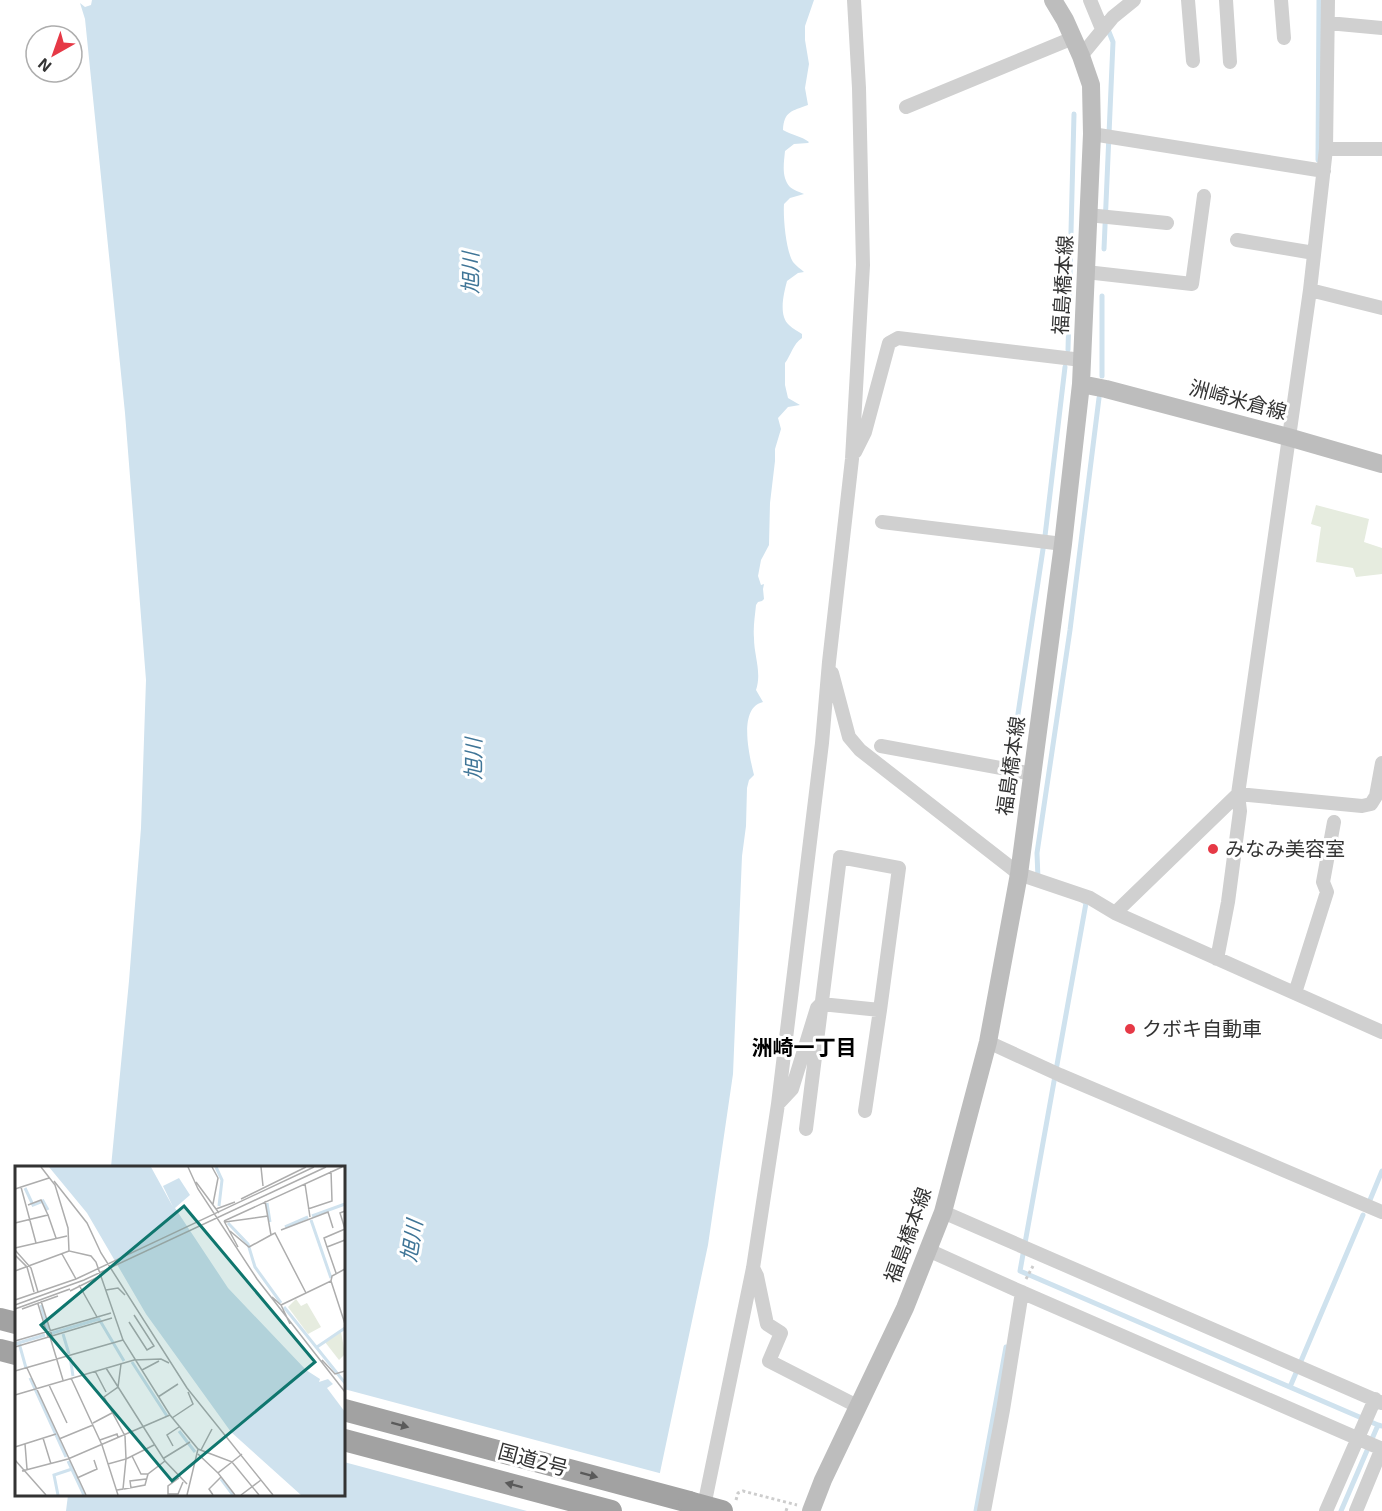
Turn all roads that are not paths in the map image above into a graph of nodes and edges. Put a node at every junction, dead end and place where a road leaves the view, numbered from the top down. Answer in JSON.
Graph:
{"nodes":[{"id":1,"x":854,"y":0,"type":"edge"},
{"id":2,"x":1053,"y":0,"type":"edge"},
{"id":3,"x":1090,"y":0,"type":"edge"},
{"id":4,"x":1134,"y":0,"type":"edge"},
{"id":5,"x":1188,"y":0,"type":"edge"},
{"id":6,"x":1226,"y":0,"type":"edge"},
{"id":7,"x":1281,"y":0,"type":"edge"},
{"id":8,"x":1328,"y":0,"type":"edge"},
{"id":9,"x":1328,"y":24,"type":"junction"},
{"id":10,"x":1106,"y":26,"type":"junction"},
{"id":11,"x":1382,"y":28,"type":"edge"},
{"id":12,"x":1073,"y":38,"type":"junction"},
{"id":13,"x":1284,"y":38,"type":"dead end"},
{"id":14,"x":1081,"y":56,"type":"junction"},
{"id":15,"x":1193,"y":61,"type":"dead end"},
{"id":16,"x":1230,"y":62,"type":"dead end"},
{"id":17,"x":906,"y":107,"type":"dead end"},
{"id":18,"x":1104,"y":135,"type":"junction"},
{"id":19,"x":1326,"y":149,"type":"junction"},
{"id":20,"x":1382,"y":149,"type":"edge"},
{"id":21,"x":1319,"y":171,"type":"junction"},
{"id":22,"x":1204,"y":196,"type":"dead end"},
{"id":23,"x":1100,"y":217,"type":"junction"},
{"id":24,"x":1167,"y":223,"type":"dead end"},
{"id":25,"x":1237,"y":240,"type":"dead end"},
{"id":26,"x":1310,"y":252,"type":"junction"},
{"id":27,"x":1086,"y":272,"type":"junction"},
{"id":28,"x":1310,"y":290,"type":"junction"},
{"id":29,"x":1382,"y":308,"type":"edge"},
{"id":30,"x":1082,"y":360,"type":"junction"},
{"id":31,"x":1081,"y":384,"type":"junction"},
{"id":32,"x":1288,"y":437,"type":"junction"},
{"id":33,"x":852,"y":459,"type":"junction"},
{"id":34,"x":1382,"y":464,"type":"edge"},
{"id":35,"x":882,"y":522,"type":"dead end"},
{"id":36,"x":1050,"y":543,"type":"junction"},
{"id":37,"x":829,"y":662,"type":"junction"},
{"id":38,"x":881,"y":746,"type":"dead end"},
{"id":39,"x":1382,"y":763,"type":"edge"},
{"id":40,"x":1033,"y":774,"type":"junction"},
{"id":41,"x":1238,"y":794,"type":"junction"},
{"id":42,"x":1334,"y":822,"type":"dead end"},
{"id":43,"x":1032,"y":878,"type":"junction"},
{"id":44,"x":1115,"y":913,"type":"junction"},
{"id":45,"x":1217,"y":959,"type":"junction"},
{"id":46,"x":1295,"y":993,"type":"junction"},
{"id":47,"x":821,"y":1004,"type":"junction"},
{"id":48,"x":880,"y":1010,"type":"junction"},
{"id":49,"x":1382,"y":1032,"type":"edge"},
{"id":50,"x":988,"y":1042,"type":"junction"},
{"id":51,"x":778,"y":1104,"type":"junction"},
{"id":52,"x":865,"y":1111,"type":"dead end"},
{"id":53,"x":806,"y":1129,"type":"dead end"},
{"id":54,"x":943,"y":1212,"type":"junction"},
{"id":55,"x":1382,"y":1212,"type":"edge"},
{"id":56,"x":928,"y":1250,"type":"junction"},
{"id":57,"x":753,"y":1268,"type":"junction"},
{"id":58,"x":1020,"y":1288,"type":"junction"},
{"id":59,"x":0,"y":1319,"type":"edge"},
{"id":60,"x":15,"y":1323,"type":"edge"},
{"id":61,"x":0,"y":1350,"type":"edge"},
{"id":62,"x":15,"y":1354,"type":"edge"},
{"id":63,"x":1378,"y":1401,"type":"edge"},
{"id":64,"x":859,"y":1407,"type":"junction"},
{"id":65,"x":345,"y":1410,"type":"edge"},
{"id":66,"x":1372,"y":1439,"type":"edge"},
{"id":67,"x":345,"y":1440,"type":"edge"},
{"id":68,"x":729,"y":1507,"type":"edge"},
{"id":69,"x":805,"y":1508,"type":"edge"},
{"id":70,"x":611,"y":1511,"type":"edge"},
{"id":71,"x":703,"y":1511,"type":"edge"},
{"id":72,"x":984,"y":1511,"type":"edge"},
{"id":73,"x":1326,"y":1511,"type":"edge"},
{"id":74,"x":1356,"y":1511,"type":"edge"}],
"edges":[{"from":1,"to":33,"type":"street"},
{"from":2,"to":12,"type":"main road","name":"福島橋本線"},
{"from":3,"to":10,"type":"street"},
{"from":4,"to":10,"type":"street"},
{"from":5,"to":15,"type":"street"},
{"from":6,"to":16,"type":"street"},
{"from":7,"to":13,"type":"street"},
{"from":8,"to":9,"type":"street"},
{"from":9,"to":11,"type":"street"},
{"from":9,"to":19,"type":"street"},
{"from":10,"to":14,"type":"street"},
{"from":12,"to":14,"type":"main road","name":"福島橋本線"},
{"from":12,"to":17,"type":"street"},
{"from":14,"to":18,"type":"main road","name":"福島橋本線"},
{"from":18,"to":21,"type":"street"},
{"from":18,"to":23,"type":"main road","name":"福島橋本線"},
{"from":19,"to":20,"type":"street"},
{"from":19,"to":21,"type":"street"},
{"from":21,"to":26,"type":"street"},
{"from":22,"to":27,"type":"street"},
{"from":23,"to":24,"type":"street"},
{"from":23,"to":27,"type":"main road","name":"福島橋本線"},
{"from":25,"to":26,"type":"street"},
{"from":26,"to":28,"type":"street"},
{"from":27,"to":30,"type":"main road","name":"福島橋本線"},
{"from":28,"to":29,"type":"street"},
{"from":28,"to":32,"type":"street"},
{"from":30,"to":31,"type":"main road","name":"福島橋本線"},
{"from":30,"to":33,"type":"street"},
{"from":31,"to":32,"type":"main road","name":"洲崎米倉線"},
{"from":31,"to":36,"type":"main road","name":"福島橋本線"},
{"from":32,"to":34,"type":"main road","name":"洲崎米倉線"},
{"from":32,"to":41,"type":"street"},
{"from":33,"to":37,"type":"street"},
{"from":35,"to":36,"type":"street"},
{"from":36,"to":40,"type":"main road","name":"福島橋本線"},
{"from":37,"to":43,"type":"street"},
{"from":37,"to":51,"type":"street"},
{"from":38,"to":40,"type":"street"},
{"from":39,"to":41,"type":"street"},
{"from":40,"to":43,"type":"main road","name":"福島橋本線"},
{"from":41,"to":44,"type":"street"},
{"from":41,"to":45,"type":"street"},
{"from":42,"to":46,"type":"street"},
{"from":43,"to":44,"type":"street"},
{"from":43,"to":50,"type":"main road","name":"福島橋本線"},
{"from":44,"to":45,"type":"street"},
{"from":45,"to":46,"type":"street"},
{"from":46,"to":49,"type":"street"},
{"from":47,"to":48,"type":"street"},
{"from":47,"to":48,"type":"street"},
{"from":47,"to":51,"type":"street"},
{"from":47,"to":53,"type":"street"},
{"from":48,"to":52,"type":"street"},
{"from":50,"to":54,"type":"main road","name":"福島橋本線"},
{"from":50,"to":55,"type":"street"},
{"from":51,"to":57,"type":"street"},
{"from":54,"to":56,"type":"main road","name":"福島橋本線"},
{"from":54,"to":63,"type":"street"},
{"from":56,"to":58,"type":"street"},
{"from":56,"to":64,"type":"main road","name":"福島橋本線"},
{"from":57,"to":64,"type":"street"},
{"from":57,"to":71,"type":"street"},
{"from":58,"to":66,"type":"street"},
{"from":58,"to":72,"type":"street"},
{"from":59,"to":60,"type":"highway"},
{"from":61,"to":62,"type":"highway"},
{"from":63,"to":66,"type":"street"},
{"from":64,"to":69,"type":"main road","name":"福島橋本線"},
{"from":65,"to":68,"type":"highway","name":"国道2号","one_way":true,"bridge":true},
{"from":66,"to":73,"type":"street"},
{"from":66,"to":74,"type":"street"},
{"from":70,"to":67,"type":"highway","name":"国道2号","one_way":true}]}
